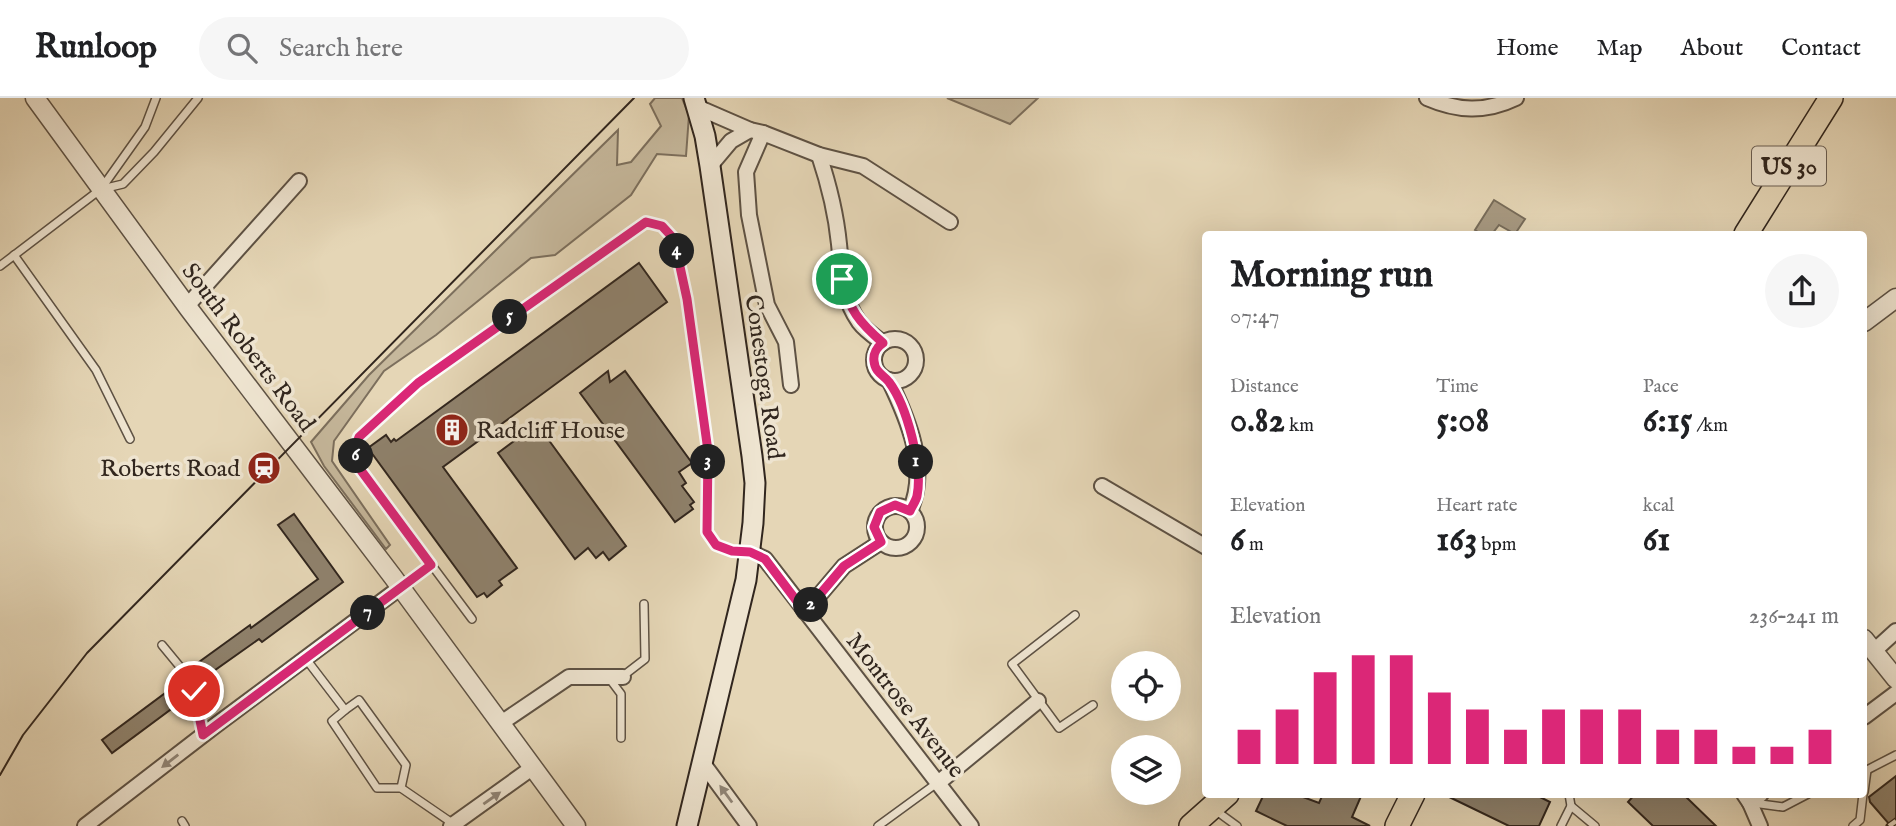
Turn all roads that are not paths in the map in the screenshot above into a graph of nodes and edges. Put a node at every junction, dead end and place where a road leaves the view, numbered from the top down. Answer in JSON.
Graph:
{"nodes":[{"id":1,"x":35,"y":98,"type":"edge"},
{"id":2,"x":156,"y":98,"type":"edge"},
{"id":3,"x":198,"y":98,"type":"edge"},
{"id":4,"x":1427,"y":98,"type":"edge"},
{"id":5,"x":1516,"y":98,"type":"edge"},
{"id":6,"x":1831,"y":98,"type":"edge"},
{"id":7,"x":695,"y":103,"type":"edge"},
{"id":8,"x":756,"y":131,"type":"junction"},
{"id":9,"x":819,"y":155,"type":"junction"},
{"id":10,"x":710,"y":166,"type":"junction"},
{"id":11,"x":299,"y":181,"type":"dead end"},
{"id":12,"x":101,"y":189,"type":"junction"},
{"id":13,"x":950,"y":222,"type":"dead end"},
{"id":14,"x":1748,"y":231,"type":"edge"},
{"id":15,"x":15,"y":255,"type":"junction"},
{"id":16,"x":0,"y":266,"type":"edge"},
{"id":17,"x":1896,"y":298,"type":"edge"},
{"id":18,"x":187,"y":306,"type":"junction"},
{"id":19,"x":1867,"y":321,"type":"edge"},
{"id":20,"x":883,"y":343,"type":"junction"},
{"id":21,"x":888,"y":380,"type":"junction"},
{"id":22,"x":792,"y":385,"type":"dead end"},
{"id":23,"x":130,"y":439,"type":"dead end"},
{"id":24,"x":1102,"y":486,"type":"dead end"},
{"id":25,"x":910,"y":511,"type":"junction"},
{"id":26,"x":881,"y":542,"type":"junction"},
{"id":27,"x":1202,"y":545,"type":"edge"},
{"id":28,"x":750,"y":552,"type":"junction"},
{"id":29,"x":431,"y":565,"type":"junction"},
{"id":30,"x":401,"y":587,"type":"junction"},
{"id":31,"x":643,"y":604,"type":"dead end"},
{"id":32,"x":805,"y":612,"type":"junction"},
{"id":33,"x":1075,"y":615,"type":"dead end"},
{"id":34,"x":472,"y":619,"type":"dead end"},
{"id":35,"x":1896,"y":631,"type":"edge"},
{"id":36,"x":162,"y":645,"type":"dead end"},
{"id":37,"x":1869,"y":645,"type":"edge"},
{"id":38,"x":306,"y":659,"type":"junction"},
{"id":39,"x":615,"y":677,"type":"junction"},
{"id":40,"x":1896,"y":679,"type":"edge"},
{"id":41,"x":1896,"y":693,"type":"edge"},
{"id":42,"x":1038,"y":701,"type":"junction"},
{"id":43,"x":1093,"y":705,"type":"dead end"},
{"id":44,"x":345,"y":710,"type":"junction"},
{"id":45,"x":1867,"y":715,"type":"edge"},
{"id":46,"x":501,"y":723,"type":"junction"},
{"id":47,"x":203,"y":735,"type":"junction"},
{"id":48,"x":621,"y":738,"type":"dead end"},
{"id":49,"x":1896,"y":755,"type":"edge"},
{"id":50,"x":702,"y":762,"type":"junction"},
{"id":51,"x":532,"y":768,"type":"junction"},
{"id":52,"x":1867,"y":770,"type":"edge"},
{"id":53,"x":938,"y":783,"type":"junction"},
{"id":54,"x":401,"y":788,"type":"junction"},
{"id":55,"x":1411,"y":798,"type":"edge"},
{"id":56,"x":1570,"y":798,"type":"edge"},
{"id":57,"x":1752,"y":798,"type":"edge"},
{"id":58,"x":1755,"y":798,"type":"edge"},
{"id":59,"x":1800,"y":798,"type":"edge"},
{"id":60,"x":1863,"y":798,"type":"edge"},
{"id":61,"x":1219,"y":801,"type":"edge"},
{"id":62,"x":1571,"y":806,"type":"junction"},
{"id":63,"x":454,"y":825,"type":"edge"},
{"id":64,"x":85,"y":826,"type":"edge"},
{"id":65,"x":576,"y":826,"type":"edge"},
{"id":66,"x":687,"y":826,"type":"edge"},
{"id":67,"x":749,"y":826,"type":"edge"},
{"id":68,"x":878,"y":826,"type":"edge"},
{"id":69,"x":971,"y":826,"type":"edge"},
{"id":70,"x":1191,"y":826,"type":"edge"},
{"id":71,"x":1237,"y":826,"type":"edge"},
{"id":72,"x":1397,"y":826,"type":"edge"},
{"id":73,"x":1561,"y":826,"type":"edge"},
{"id":74,"x":1595,"y":826,"type":"edge"},
{"id":75,"x":1760,"y":826,"type":"edge"},
{"id":76,"x":1853,"y":826,"type":"edge"}],
"edges":[{"from":1,"to":12,"type":"street","name":"South Roberts Road"},
{"from":2,"to":12,"type":"lane"},
{"from":3,"to":12,"type":"lane"},
{"from":4,"to":5,"type":"street"},
{"from":6,"to":14,"type":"main road","number":"US 30"},
{"from":7,"to":8,"type":"street"},
{"from":7,"to":10,"type":"main road","name":"Conestoga Road"},
{"from":8,"to":9,"type":"street"},
{"from":8,"to":10,"type":"street"},
{"from":8,"to":22,"type":"street"},
{"from":9,"to":13,"type":"street"},
{"from":9,"to":20,"type":"street"},
{"from":10,"to":28,"type":"main road","name":"Conestoga Road"},
{"from":11,"to":18,"type":"street"},
{"from":12,"to":15,"type":"lane"},
{"from":12,"to":18,"type":"street","name":"South Roberts Road"},
{"from":15,"to":16,"type":"lane"},
{"from":15,"to":23,"type":"lane"},
{"from":17,"to":19,"type":"street"},
{"from":18,"to":30,"type":"street","name":"South Roberts Road"},
{"from":20,"to":21,"type":"street"},
{"from":20,"to":21,"type":"street"},
{"from":21,"to":25,"type":"street"},
{"from":24,"to":27,"type":"street"},
{"from":25,"to":26,"type":"street"},
{"from":25,"to":26,"type":"street"},
{"from":26,"to":32,"type":"street"},
{"from":28,"to":29,"type":"lane"},
{"from":28,"to":32,"type":"street","name":"Montrose Avenue"},
{"from":28,"to":50,"type":"main road","name":"Conestoga Road"},
{"from":29,"to":30,"type":"lane"},
{"from":29,"to":34,"type":"lane"},
{"from":30,"to":38,"type":"street"},
{"from":30,"to":46,"type":"street","name":"South Roberts Road"},
{"from":31,"to":39,"type":"lane"},
{"from":32,"to":53,"type":"street","name":"Montrose Avenue"},
{"from":33,"to":42,"type":"lane"},
{"from":35,"to":37,"type":"street"},
{"from":36,"to":47,"type":"lane"},
{"from":37,"to":40,"type":"street"},
{"from":38,"to":44,"type":"lane"},
{"from":38,"to":47,"type":"street"},
{"from":39,"to":46,"type":"street"},
{"from":39,"to":48,"type":"lane"},
{"from":41,"to":45,"type":"street"},
{"from":42,"to":43,"type":"lane"},
{"from":42,"to":53,"type":"street"},
{"from":44,"to":54,"type":"lane"},
{"from":44,"to":54,"type":"lane"},
{"from":46,"to":51,"type":"street","name":"South Roberts Road"},
{"from":47,"to":64,"type":"street","one_way":true},
{"from":49,"to":52,"type":"lane"},
{"from":50,"to":66,"type":"main road","name":"Conestoga Road"},
{"from":67,"to":50,"type":"street","one_way":true},
{"from":63,"to":51,"type":"street","one_way":true},
{"from":51,"to":65,"type":"street","name":"South Roberts Road"},
{"from":53,"to":68,"type":"lane"},
{"from":53,"to":69,"type":"street","name":"Montrose Avenue"},
{"from":54,"to":63,"type":"lane"},
{"from":55,"to":72,"type":"main road"},
{"from":56,"to":62,"type":"lane"},
{"from":57,"to":75,"type":"street"},
{"from":58,"to":59,"type":"lane"},
{"from":60,"to":76,"type":"lane"},
{"from":61,"to":70,"type":"main road"},
{"from":61,"to":71,"type":"lane"},
{"from":62,"to":73,"type":"lane"},
{"from":62,"to":74,"type":"lane"}]}
